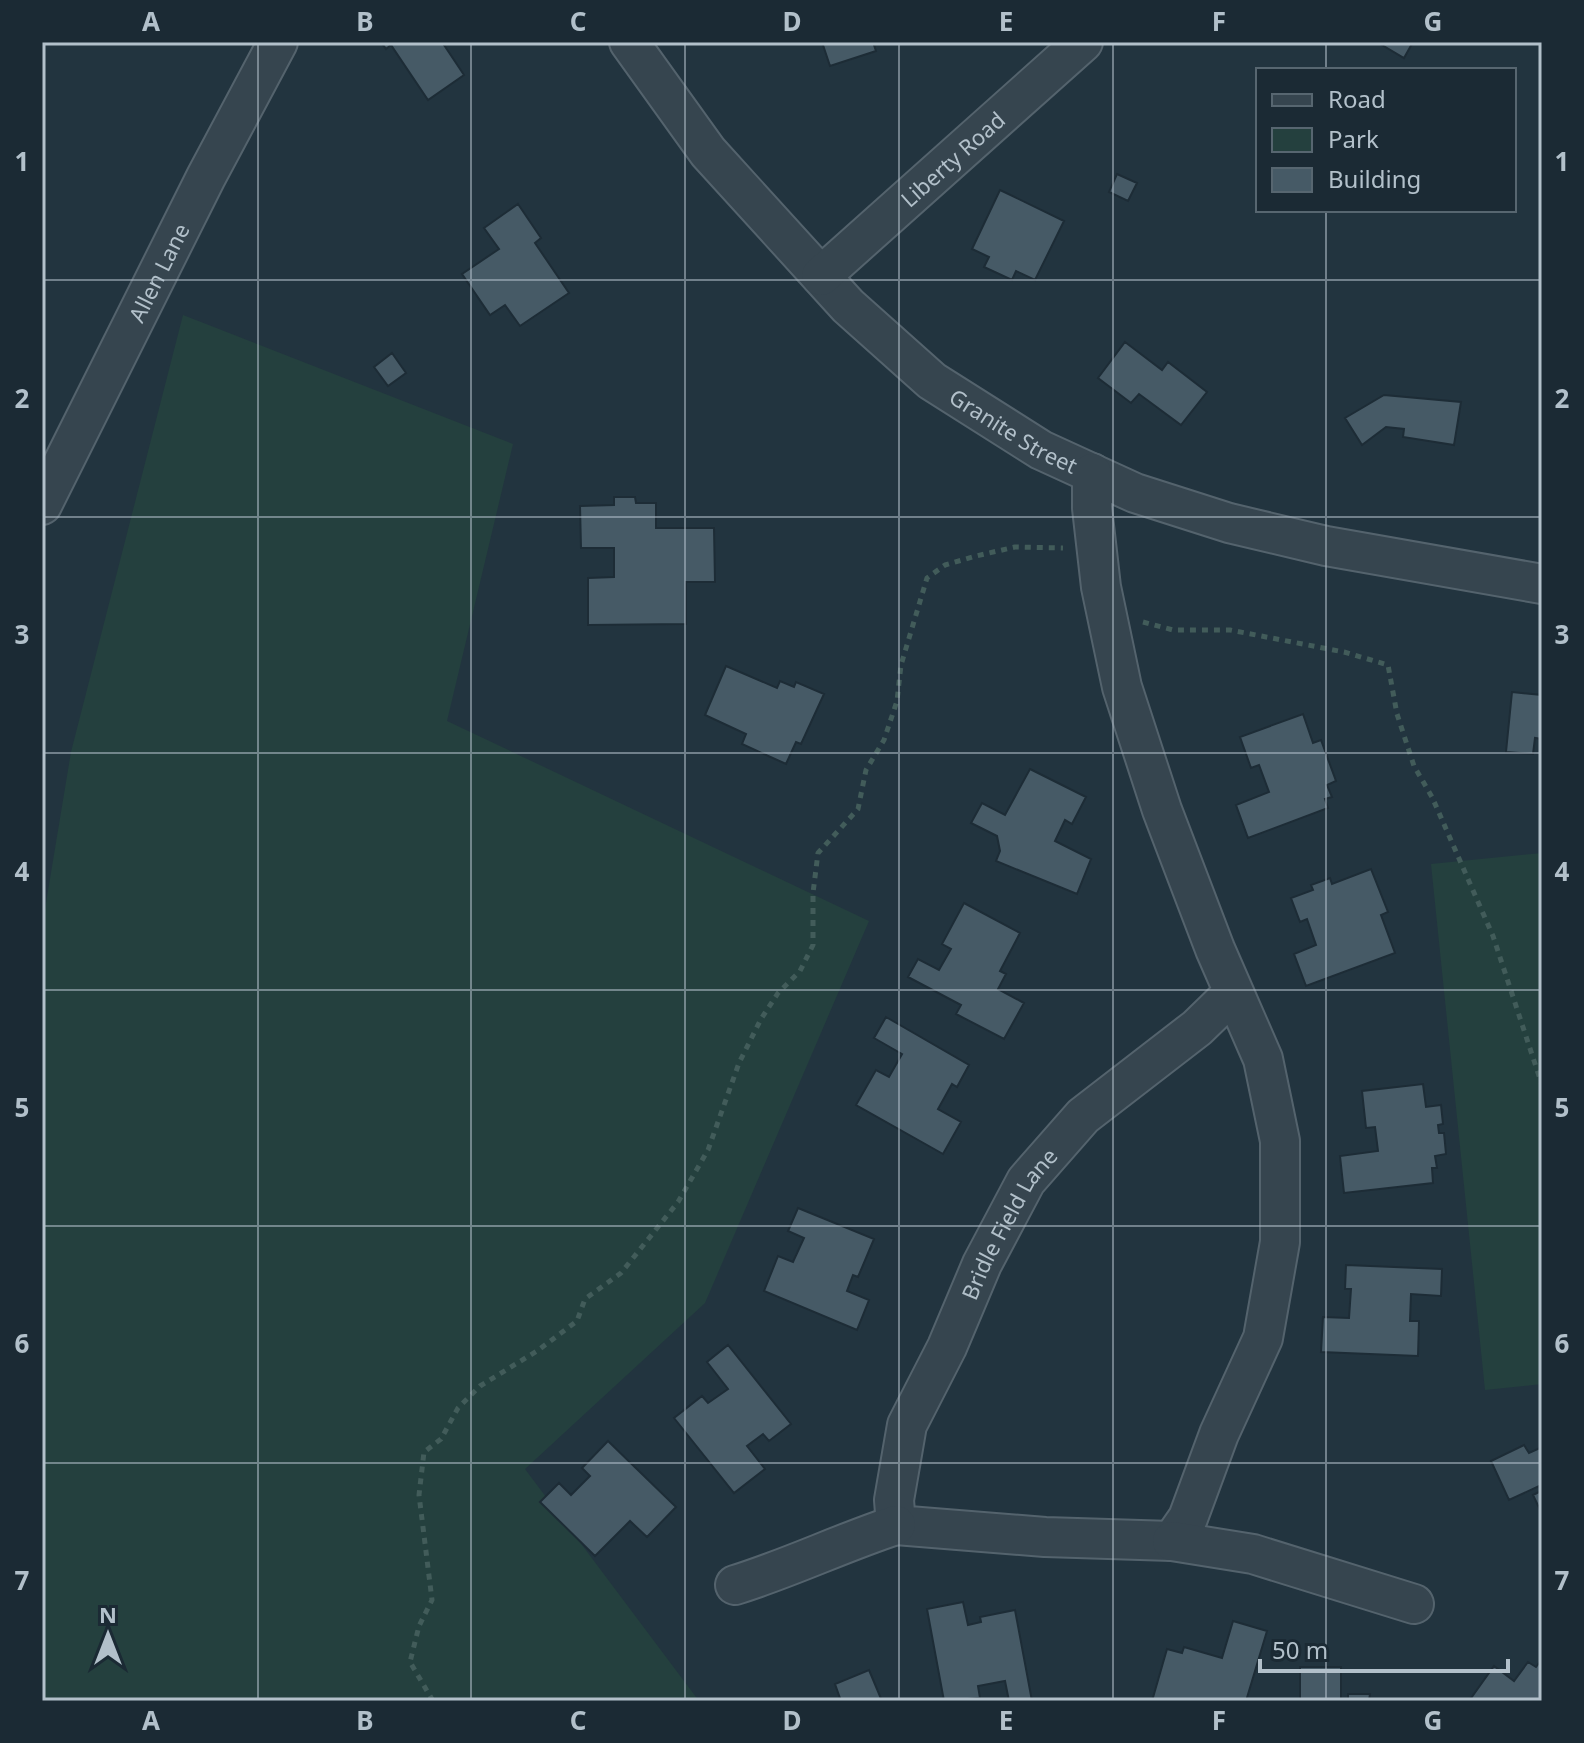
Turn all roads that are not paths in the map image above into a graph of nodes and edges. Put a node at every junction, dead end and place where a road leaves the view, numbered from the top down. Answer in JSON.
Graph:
{"nodes":[{"id":1,"x":278,"y":42,"type":"edge"},
{"id":2,"x":629,"y":42,"type":"edge"},
{"id":3,"x":1083,"y":42,"type":"edge"},
{"id":4,"x":821,"y":276,"type":"junction"},
{"id":5,"x":1092,"y":473,"type":"junction"},
{"id":6,"x":42,"y":505,"type":"edge"},
{"id":7,"x":1542,"y":584,"type":"edge"},
{"id":8,"x":1233,"y":993,"type":"junction"},
{"id":9,"x":896,"y":1525,"type":"junction"},
{"id":10,"x":1172,"y":1541,"type":"junction"},
{"id":11,"x":735,"y":1585,"type":"dead end"},
{"id":12,"x":1414,"y":1604,"type":"dead end"}],
"edges":[{"from":1,"to":6,"type":"street","name":"Allen Lane"},
{"from":2,"to":4,"type":"street","name":"Granite Street"},
{"from":3,"to":4,"type":"street","name":"Liberty Road"},
{"from":4,"to":5,"type":"street","name":"Granite Street"},
{"from":5,"to":7,"type":"street","name":"Granite Street"},
{"from":5,"to":8,"type":"street"},
{"from":8,"to":9,"type":"street","name":"Bridle Field Lane"},
{"from":8,"to":10,"type":"street"},
{"from":9,"to":10,"type":"street"},
{"from":9,"to":11,"type":"street"},
{"from":10,"to":12,"type":"street"}]}
